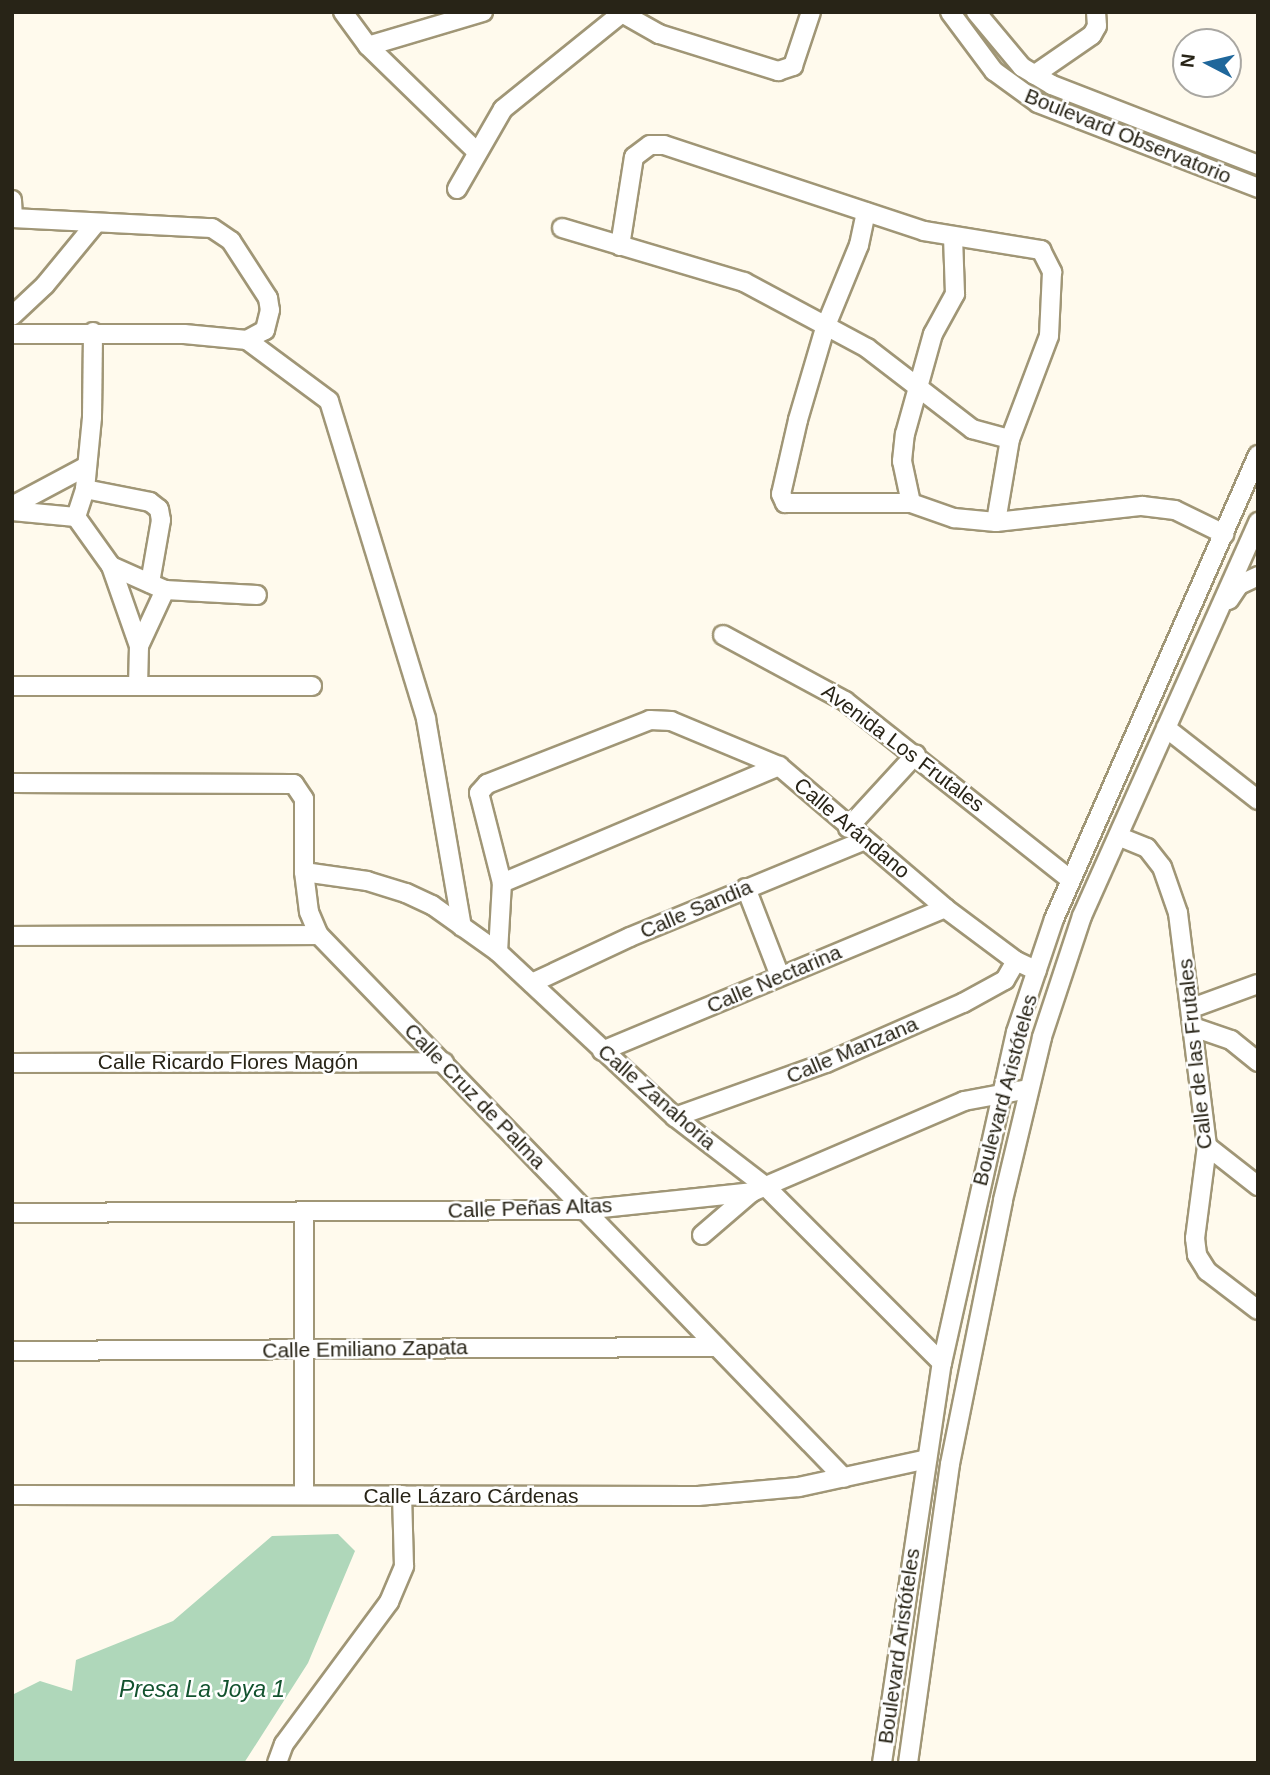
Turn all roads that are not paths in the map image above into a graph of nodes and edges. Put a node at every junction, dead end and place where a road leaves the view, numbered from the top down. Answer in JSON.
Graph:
{"nodes":[{"id":1,"x":343,"y":12,"type":"edge"},
{"id":2,"x":483,"y":12,"type":"edge"},
{"id":3,"x":811,"y":12,"type":"edge"},
{"id":4,"x":950,"y":12,"type":"edge"},
{"id":5,"x":976,"y":12,"type":"edge"},
{"id":6,"x":1096,"y":12,"type":"edge"},
{"id":7,"x":622,"y":13,"type":"edge"},
{"id":8,"x":999,"y":42,"type":"junction"},
{"id":9,"x":368,"y":46,"type":"junction"},
{"id":10,"x":980,"y":54,"type":"junction"},
{"id":11,"x":1034,"y":75,"type":"junction"},
{"id":12,"x":475,"y":150,"type":"junction"},
{"id":13,"x":1258,"y":164,"type":"edge"},
{"id":14,"x":1258,"y":188,"type":"edge"},
{"id":15,"x":457,"y":189,"type":"dead end"},
{"id":16,"x":12,"y":200,"type":"edge"},
{"id":17,"x":866,"y":212,"type":"junction"},
{"id":18,"x":13,"y":218,"type":"edge"},
{"id":19,"x":96,"y":223,"type":"junction"},
{"id":20,"x":562,"y":228,"type":"dead end"},
{"id":21,"x":953,"y":238,"type":"junction"},
{"id":22,"x":620,"y":246,"type":"junction"},
{"id":23,"x":12,"y":316,"type":"edge"},
{"id":24,"x":825,"y":328,"type":"junction"},
{"id":25,"x":93,"y":332,"type":"junction"},
{"id":26,"x":12,"y":334,"type":"edge"},
{"id":27,"x":247,"y":340,"type":"junction"},
{"id":28,"x":917,"y":387,"type":"junction"},
{"id":29,"x":1010,"y":439,"type":"junction"},
{"id":30,"x":1258,"y":455,"type":"edge"},
{"id":31,"x":87,"y":466,"type":"junction"},
{"id":32,"x":85,"y":489,"type":"junction"},
{"id":33,"x":911,"y":503,"type":"junction"},
{"id":34,"x":12,"y":509,"type":"edge"},
{"id":35,"x":76,"y":517,"type":"junction"},
{"id":36,"x":996,"y":522,"type":"junction"},
{"id":37,"x":1257,"y":525,"type":"edge"},
{"id":38,"x":1227,"y":533,"type":"junction"},
{"id":39,"x":111,"y":566,"type":"junction"},
{"id":40,"x":1234,"y":573,"type":"junction"},
{"id":41,"x":1258,"y":575,"type":"edge"},
{"id":42,"x":157,"y":586,"type":"junction"},
{"id":43,"x":257,"y":595,"type":"dead end"},
{"id":44,"x":723,"y":635,"type":"dead end"},
{"id":45,"x":139,"y":646,"type":"junction"},
{"id":46,"x":1196,"y":654,"type":"junction"},
{"id":47,"x":12,"y":686,"type":"edge"},
{"id":48,"x":138,"y":686,"type":"junction"},
{"id":49,"x":312,"y":687,"type":"dead end"},
{"id":50,"x":1166,"y":728,"type":"junction"},
{"id":51,"x":916,"y":754,"type":"junction"},
{"id":52,"x":779,"y":766,"type":"junction"},
{"id":53,"x":12,"y":783,"type":"edge"},
{"id":54,"x":1256,"y":794,"type":"edge"},
{"id":55,"x":848,"y":828,"type":"junction"},
{"id":56,"x":1120,"y":837,"type":"junction"},
{"id":57,"x":863,"y":841,"type":"junction"},
{"id":58,"x":304,"y":872,"type":"junction"},
{"id":59,"x":1071,"y":880,"type":"junction"},
{"id":60,"x":502,"y":883,"type":"junction"},
{"id":61,"x":746,"y":888,"type":"junction"},
{"id":62,"x":945,"y":908,"type":"junction"},
{"id":63,"x":462,"y":927,"type":"junction"},
{"id":64,"x":319,"y":935,"type":"junction"},
{"id":65,"x":12,"y":936,"type":"edge"},
{"id":66,"x":498,"y":952,"type":"junction"},
{"id":67,"x":1016,"y":961,"type":"junction"},
{"id":68,"x":1037,"y":971,"type":"junction"},
{"id":69,"x":780,"y":976,"type":"junction"},
{"id":70,"x":532,"y":984,"type":"junction"},
{"id":71,"x":1258,"y":984,"type":"edge"},
{"id":72,"x":1192,"y":1008,"type":"junction"},
{"id":73,"x":1196,"y":1028,"type":"junction"},
{"id":74,"x":602,"y":1051,"type":"junction"},
{"id":75,"x":444,"y":1062,"type":"junction"},
{"id":76,"x":1258,"y":1062,"type":"edge"},
{"id":77,"x":12,"y":1063,"type":"edge"},
{"id":78,"x":1028,"y":1089,"type":"junction"},
{"id":79,"x":1000,"y":1093,"type":"junction"},
{"id":80,"x":675,"y":1117,"type":"junction"},
{"id":81,"x":1207,"y":1146,"type":"junction"},
{"id":82,"x":1258,"y":1186,"type":"edge"},
{"id":83,"x":759,"y":1190,"type":"junction"},
{"id":84,"x":582,"y":1210,"type":"junction"},
{"id":85,"x":304,"y":1212,"type":"junction"},
{"id":86,"x":12,"y":1213,"type":"edge"},
{"id":87,"x":702,"y":1236,"type":"dead end"},
{"id":88,"x":1258,"y":1310,"type":"edge"},
{"id":89,"x":717,"y":1347,"type":"junction"},
{"id":90,"x":304,"y":1350,"type":"junction"},
{"id":91,"x":12,"y":1351,"type":"edge"},
{"id":92,"x":942,"y":1363,"type":"junction"},
{"id":93,"x":926,"y":1459,"type":"junction"},
{"id":94,"x":844,"y":1478,"type":"junction"},
{"id":95,"x":12,"y":1495,"type":"edge"},
{"id":96,"x":304,"y":1495,"type":"junction"},
{"id":97,"x":401,"y":1495,"type":"junction"},
{"id":98,"x":277,"y":1763,"type":"edge"},
{"id":99,"x":882,"y":1763,"type":"edge"},
{"id":100,"x":908,"y":1763,"type":"edge"}],
"edges":[{"from":1,"to":9,"type":"street"},
{"from":2,"to":9,"type":"street"},
{"from":3,"to":7,"type":"street"},
{"from":4,"to":10,"type":"street","name":"Boulevard Observatorio"},
{"from":5,"to":8,"type":"street","name":"Boulevard Observatorio"},
{"from":6,"to":11,"type":"street"},
{"from":7,"to":12,"type":"street"},
{"from":8,"to":10,"type":"street"},
{"from":8,"to":11,"type":"street","name":"Boulevard Observatorio"},
{"from":9,"to":12,"type":"street"},
{"from":10,"to":14,"type":"street","name":"Boulevard Observatorio"},
{"from":11,"to":13,"type":"street","name":"Boulevard Observatorio"},
{"from":12,"to":15,"type":"street"},
{"from":16,"to":18,"type":"street"},
{"from":17,"to":21,"type":"street"},
{"from":17,"to":22,"type":"street"},
{"from":17,"to":24,"type":"street"},
{"from":18,"to":19,"type":"street"},
{"from":19,"to":23,"type":"street"},
{"from":19,"to":27,"type":"street"},
{"from":20,"to":22,"type":"street"},
{"from":21,"to":28,"type":"street"},
{"from":21,"to":29,"type":"street"},
{"from":22,"to":24,"type":"street"},
{"from":24,"to":28,"type":"street"},
{"from":24,"to":33,"type":"street"},
{"from":25,"to":26,"type":"street"},
{"from":25,"to":27,"type":"street"},
{"from":25,"to":31,"type":"street"},
{"from":27,"to":63,"type":"street"},
{"from":28,"to":29,"type":"street"},
{"from":28,"to":33,"type":"street"},
{"from":29,"to":36,"type":"street"},
{"from":30,"to":38,"type":"street","name":"Boulevard Aristóteles"},
{"from":31,"to":32,"type":"street"},
{"from":31,"to":34,"type":"street"},
{"from":32,"to":35,"type":"street"},
{"from":32,"to":42,"type":"street"},
{"from":33,"to":36,"type":"street"},
{"from":34,"to":35,"type":"street"},
{"from":35,"to":39,"type":"street"},
{"from":36,"to":38,"type":"street"},
{"from":37,"to":38,"type":"street"},
{"from":37,"to":40,"type":"street","name":"Boulevard Aristóteles"},
{"from":38,"to":40,"type":"street"},
{"from":38,"to":59,"type":"street","name":"Boulevard Aristóteles"},
{"from":39,"to":42,"type":"street"},
{"from":39,"to":45,"type":"street"},
{"from":40,"to":41,"type":"street"},
{"from":40,"to":46,"type":"street","name":"Boulevard Aristóteles"},
{"from":41,"to":46,"type":"street"},
{"from":42,"to":43,"type":"street"},
{"from":42,"to":45,"type":"street"},
{"from":44,"to":51,"type":"street","name":"Avenida Los Frutales"},
{"from":45,"to":48,"type":"street"},
{"from":46,"to":50,"type":"street","name":"Boulevard Aristóteles"},
{"from":47,"to":48,"type":"street"},
{"from":48,"to":49,"type":"street"},
{"from":50,"to":54,"type":"street"},
{"from":50,"to":56,"type":"street","name":"Boulevard Aristóteles"},
{"from":51,"to":55,"type":"street"},
{"from":51,"to":59,"type":"street","name":"Avenida Los Frutales"},
{"from":52,"to":55,"type":"street","name":"Calle Arándano"},
{"from":52,"to":60,"type":"street"},
{"from":52,"to":60,"type":"street","name":"Calle Arándano"},
{"from":53,"to":58,"type":"street","name":"Calle Cruz de Palma"},
{"from":55,"to":57,"type":"street","name":"Calle Arándano"},
{"from":56,"to":72,"type":"street","name":"Calle de las Frutales"},
{"from":56,"to":78,"type":"street","name":"Boulevard Aristóteles"},
{"from":57,"to":61,"type":"street","name":"Calle Sandia"},
{"from":57,"to":62,"type":"street","name":"Calle Arándano"},
{"from":58,"to":63,"type":"street","name":"Calle Zanahoria"},
{"from":58,"to":64,"type":"street","name":"Calle Cruz de Palma"},
{"from":59,"to":68,"type":"street","name":"Boulevard Aristóteles"},
{"from":60,"to":66,"type":"street"},
{"from":61,"to":69,"type":"street"},
{"from":61,"to":70,"type":"street","name":"Calle Sandia"},
{"from":62,"to":67,"type":"street","name":"Calle Arándano"},
{"from":62,"to":69,"type":"street","name":"Calle Nectarina"},
{"from":63,"to":66,"type":"street","name":"Calle Zanahoria"},
{"from":64,"to":65,"type":"street"},
{"from":64,"to":75,"type":"street","name":"Calle Cruz de Palma"},
{"from":66,"to":70,"type":"street","name":"Calle Zanahoria"},
{"from":67,"to":68,"type":"street","name":"Calle Arándano"},
{"from":67,"to":80,"type":"street","name":"Calle Manzana"},
{"from":68,"to":79,"type":"street","name":"Boulevard Aristóteles"},
{"from":69,"to":74,"type":"street","name":"Calle Nectarina"},
{"from":70,"to":74,"type":"street","name":"Calle Zanahoria"},
{"from":71,"to":72,"type":"street"},
{"from":72,"to":73,"type":"street","name":"Calle de las Frutales"},
{"from":73,"to":76,"type":"street"},
{"from":73,"to":81,"type":"street","name":"Calle de las Frutales"},
{"from":74,"to":80,"type":"street","name":"Calle Zanahoria"},
{"from":75,"to":77,"type":"street","name":"Calle Ricardo Flores Magón"},
{"from":75,"to":84,"type":"street","name":"Calle Cruz de Palma"},
{"from":78,"to":79,"type":"street","name":"Calle Peñas Altas"},
{"from":78,"to":100,"type":"street","name":"Boulevard Aristóteles"},
{"from":79,"to":83,"type":"street","name":"Calle Peñas Altas"},
{"from":79,"to":92,"type":"street","name":"Boulevard Aristóteles"},
{"from":80,"to":83,"type":"street","name":"Calle Zanahoria"},
{"from":81,"to":82,"type":"street"},
{"from":81,"to":88,"type":"street","name":"Calle de las Frutales"},
{"from":83,"to":84,"type":"street","name":"Calle Peñas Altas"},
{"from":83,"to":87,"type":"street"},
{"from":83,"to":92,"type":"street","name":"Calle Zanahoria"},
{"from":84,"to":85,"type":"street","name":"Calle Peñas Altas"},
{"from":84,"to":89,"type":"street","name":"Calle Cruz de Palma"},
{"from":85,"to":86,"type":"street","name":"Calle Peñas Altas"},
{"from":85,"to":90,"type":"street"},
{"from":89,"to":90,"type":"street","name":"Calle Emiliano Zapata"},
{"from":89,"to":94,"type":"street","name":"Calle Cruz de Palma"},
{"from":90,"to":91,"type":"street","name":"Calle Emiliano Zapata"},
{"from":90,"to":96,"type":"street"},
{"from":92,"to":93,"type":"street","name":"Boulevard Aristóteles"},
{"from":93,"to":94,"type":"street","name":"Calle Lázaro Cárdenas"},
{"from":93,"to":99,"type":"street","name":"Boulevard Aristóteles"},
{"from":94,"to":97,"type":"street","name":"Calle Lázaro Cárdenas"},
{"from":95,"to":96,"type":"street","name":"Calle Lázaro Cárdenas"},
{"from":96,"to":97,"type":"street","name":"Calle Lázaro Cárdenas"},
{"from":97,"to":98,"type":"street"}]}
